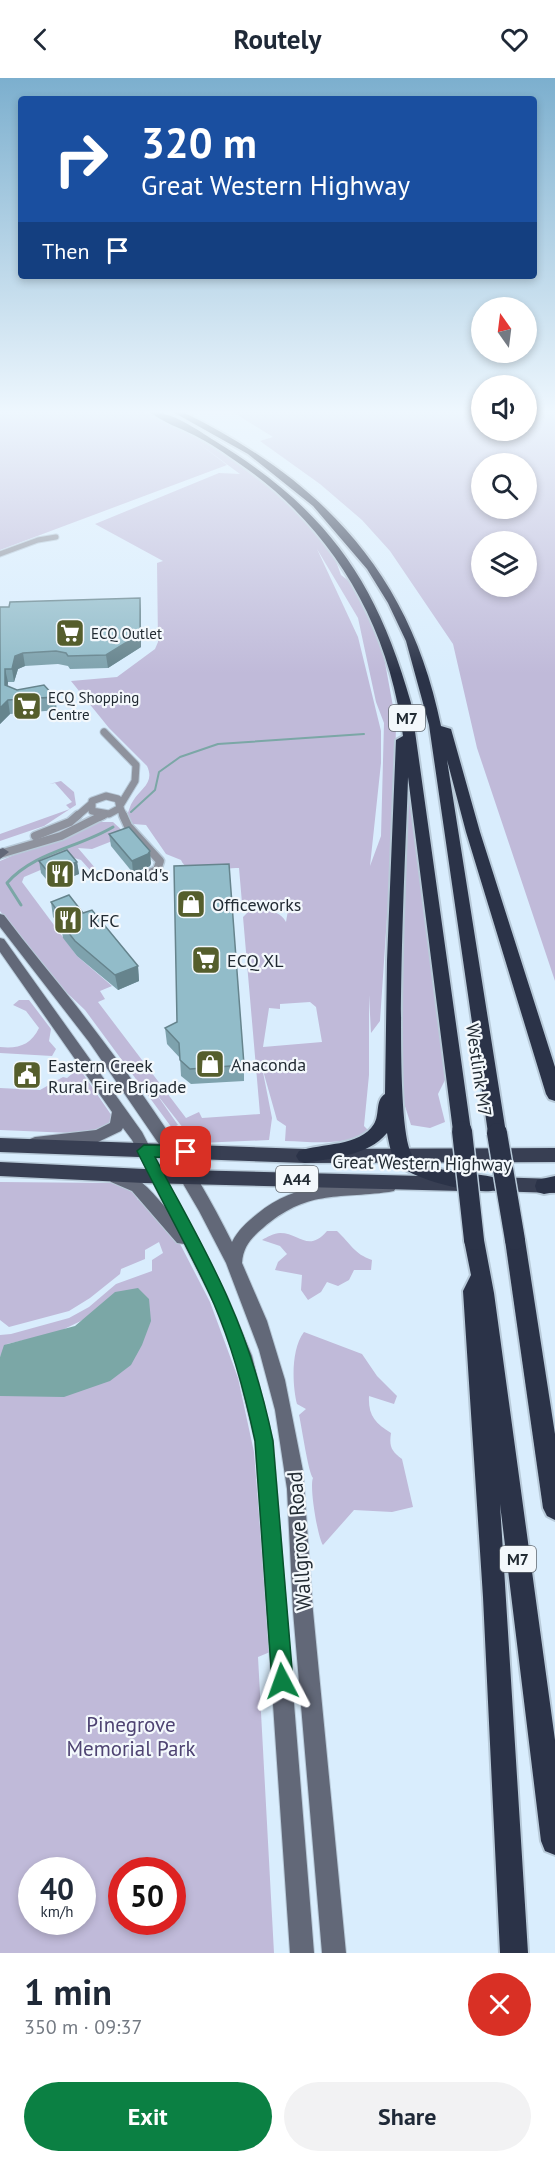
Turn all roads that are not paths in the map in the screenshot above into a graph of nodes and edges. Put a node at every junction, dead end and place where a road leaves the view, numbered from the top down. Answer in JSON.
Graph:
{"nodes":[{"id":1,"x":290,"y":500,"type":"edge"},
{"id":2,"x":311,"y":500,"type":"edge"},
{"id":3,"x":56,"y":537,"type":"dead end"},
{"id":4,"x":0,"y":554,"type":"edge"},
{"id":5,"x":425,"y":681,"type":"junction"},
{"id":6,"x":405,"y":703,"type":"junction"},
{"id":7,"x":104,"y":732,"type":"dead end"},
{"id":8,"x":128,"y":791,"type":"junction"},
{"id":9,"x":109,"y":796,"type":"junction"},
{"id":10,"x":90,"y":805,"type":"junction"},
{"id":11,"x":121,"y":806,"type":"junction"},
{"id":12,"x":106,"y":814,"type":"junction"},
{"id":13,"x":128,"y":826,"type":"junction"},
{"id":14,"x":1,"y":852,"type":"edge"},
{"id":15,"x":143,"y":876,"type":"dead end"},
{"id":16,"x":0,"y":918,"type":"edge"},
{"id":17,"x":0,"y":942,"type":"edge"},
{"id":18,"x":525,"y":997,"type":"junction"},
{"id":19,"x":393,"y":1069,"type":"junction"},
{"id":20,"x":555,"y":1071,"type":"edge"},
{"id":21,"x":555,"y":1094,"type":"edge"},
{"id":22,"x":120,"y":1112,"type":"junction"},
{"id":23,"x":0,"y":1145,"type":"edge"},
{"id":24,"x":21,"y":1146,"type":"junction"},
{"id":25,"x":144,"y":1151,"type":"junction"},
{"id":26,"x":174,"y":1152,"type":"junction"},
{"id":27,"x":555,"y":1155,"type":"edge"},
{"id":28,"x":305,"y":1156,"type":"junction"},
{"id":29,"x":402,"y":1157,"type":"junction"},
{"id":30,"x":0,"y":1169,"type":"edge"},
{"id":31,"x":78,"y":1172,"type":"junction"},
{"id":32,"x":159,"y":1176,"type":"junction"},
{"id":33,"x":188,"y":1177,"type":"junction"},
{"id":34,"x":405,"y":1184,"type":"junction"},
{"id":35,"x":489,"y":1184,"type":"junction"},
{"id":36,"x":551,"y":1185,"type":"edge"},
{"id":37,"x":198,"y":1255,"type":"junction"},
{"id":38,"x":234,"y":1266,"type":"junction"},
{"id":39,"x":480,"y":1277,"type":"junction"},
{"id":40,"x":555,"y":1508,"type":"edge"},
{"id":41,"x":555,"y":1841,"type":"edge"},
{"id":42,"x":302,"y":1953,"type":"edge"},
{"id":43,"x":334,"y":1953,"type":"edge"},
{"id":44,"x":514,"y":1953,"type":"edge"}],
"edges":[{"from":1,"to":6,"type":"highway","name":"Westlink M7","number":"M7"},
{"from":2,"to":5,"type":"highway","name":"Westlink M7","number":"M7"},
{"from":3,"to":4,"type":"street"},
{"from":5,"to":18,"type":"highway"},
{"from":5,"to":40,"type":"highway","name":"Westlink M7","number":"M7","bridge":true},
{"from":6,"to":19,"type":"highway","number":"M7"},
{"from":6,"to":39,"type":"highway","name":"Westlink M7","number":"M7","bridge":true},
{"from":7,"to":8,"type":"street"},
{"from":8,"to":9,"type":"street"},
{"from":8,"to":11,"type":"street"},
{"from":9,"to":10,"type":"street"},
{"from":9,"to":11,"type":"street"},
{"from":10,"to":12,"type":"street"},
{"from":10,"to":14,"type":"street"},
{"from":11,"to":12,"type":"street"},
{"from":11,"to":13,"type":"street"},
{"from":12,"to":13,"type":"street"},
{"from":12,"to":14,"type":"street"},
{"from":13,"to":15,"type":"street"},
{"from":16,"to":26,"type":"main road","name":"Wallgrove Road"},
{"from":17,"to":22,"type":"main road","name":"Wallgrove Road"},
{"from":18,"to":20,"type":"highway"},
{"from":18,"to":21,"type":"highway"},
{"from":19,"to":28,"type":"highway","number":"M7"},
{"from":19,"to":29,"type":"highway","number":"M7"},
{"from":22,"to":24,"type":"main road"},
{"from":22,"to":25,"type":"main road","name":"Wallgrove Road"},
{"from":23,"to":24,"type":"highway","name":"Great Western Highway","number":"A44"},
{"from":24,"to":25,"type":"highway","name":"Great Western Highway","number":"A44"},
{"from":25,"to":26,"type":"highway","name":"Great Western Highway","number":"A44"},
{"from":25,"to":32,"type":"main road","name":"Wallgrove Road"},
{"from":26,"to":28,"type":"highway","name":"Great Western Highway","number":"A44"},
{"from":26,"to":33,"type":"main road","name":"Wallgrove Road"},
{"from":27,"to":29,"type":"highway","name":"Great Western Highway","number":"A44"},
{"from":28,"to":29,"type":"highway","name":"Great Western Highway","number":"A44"},
{"from":29,"to":35,"type":"highway"},
{"from":30,"to":31,"type":"highway","name":"Great Western Highway","number":"A44"},
{"from":31,"to":32,"type":"highway","name":"Great Western Highway","number":"A44"},
{"from":31,"to":37,"type":"main road"},
{"from":32,"to":33,"type":"highway","name":"Great Western Highway","number":"A44"},
{"from":32,"to":37,"type":"main road","name":"Wallgrove Road"},
{"from":33,"to":34,"type":"highway","name":"Great Western Highway","number":"A44"},
{"from":33,"to":38,"type":"main road","name":"Wallgrove Road"},
{"from":34,"to":35,"type":"highway","name":"Great Western Highway","number":"A44"},
{"from":34,"to":38,"type":"main road"},
{"from":35,"to":36,"type":"highway","name":"Great Western Highway","number":"A44"},
{"from":37,"to":42,"type":"main road","name":"Wallgrove Road"},
{"from":38,"to":43,"type":"main road","name":"Wallgrove Road"},
{"from":39,"to":41,"type":"highway","name":"Westlink M7","number":"M7"},
{"from":39,"to":44,"type":"highway"}]}
